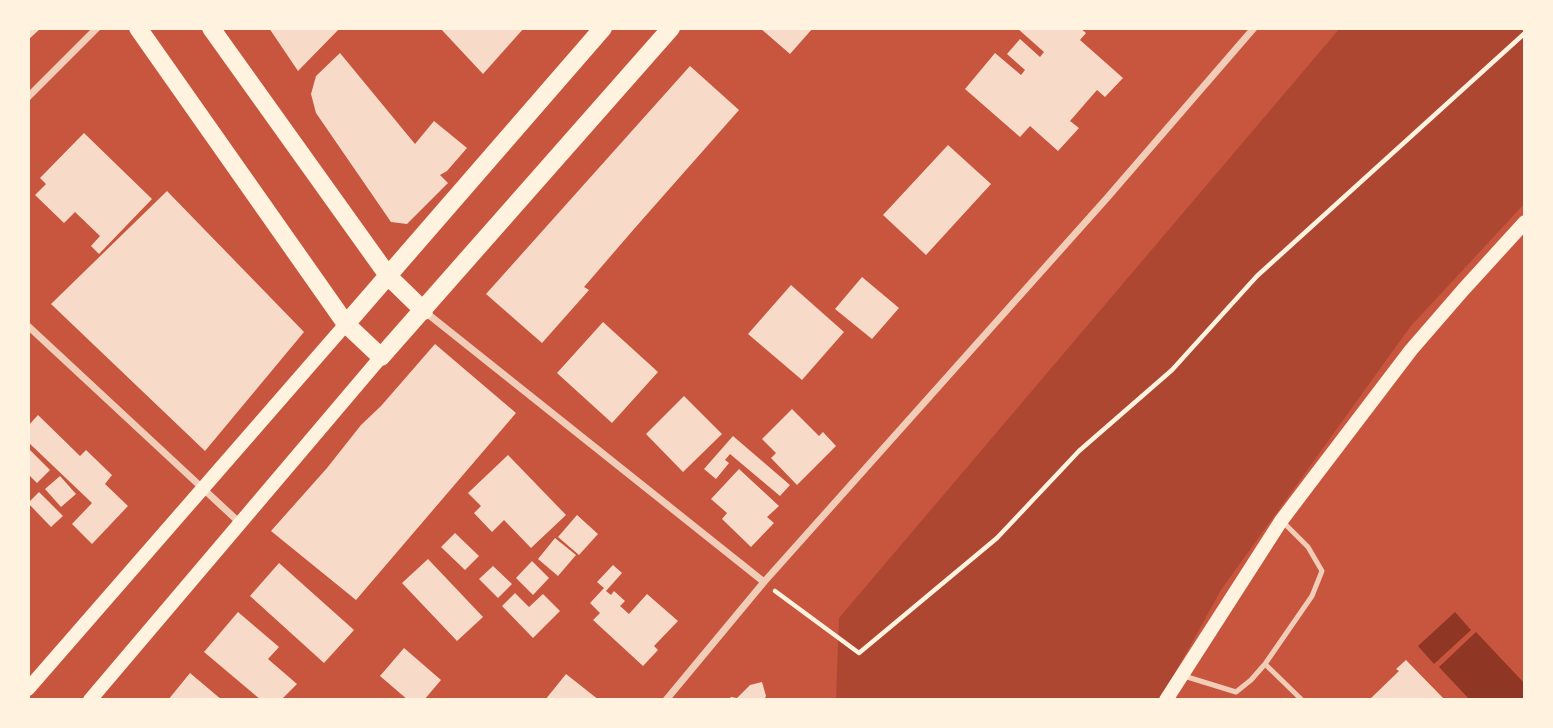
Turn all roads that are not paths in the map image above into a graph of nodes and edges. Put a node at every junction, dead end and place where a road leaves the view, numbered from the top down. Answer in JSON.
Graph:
{"nodes":[{"id":1,"x":97,"y":28,"type":"edge"},
{"id":2,"x":138,"y":28,"type":"edge"},
{"id":3,"x":211,"y":28,"type":"edge"},
{"id":4,"x":603,"y":28,"type":"edge"},
{"id":5,"x":671,"y":28,"type":"edge"},
{"id":6,"x":1254,"y":28,"type":"edge"},
{"id":7,"x":28,"y":97,"type":"edge"},
{"id":8,"x":1525,"y":222,"type":"edge"},
{"id":9,"x":389,"y":277,"type":"junction"},
{"id":10,"x":424,"y":310,"type":"junction"},
{"id":11,"x":346,"y":324,"type":"junction"},
{"id":12,"x":28,"y":326,"type":"edge"},
{"id":13,"x":381,"y":357,"type":"junction"},
{"id":14,"x":203,"y":488,"type":"junction"},
{"id":15,"x":1281,"y":521,"type":"junction"},
{"id":16,"x":240,"y":523,"type":"junction"},
{"id":17,"x":764,"y":582,"type":"junction"},
{"id":18,"x":1265,"y":664,"type":"junction"},
{"id":19,"x":1180,"y":675,"type":"junction"},
{"id":20,"x":28,"y":689,"type":"edge"},
{"id":21,"x":90,"y":700,"type":"edge"},
{"id":22,"x":666,"y":700,"type":"edge"},
{"id":23,"x":1166,"y":700,"type":"edge"},
{"id":24,"x":1302,"y":700,"type":"edge"}],
"edges":[{"from":1,"to":7,"type":"street"},
{"from":2,"to":11,"type":"main road"},
{"from":3,"to":9,"type":"main road"},
{"from":4,"to":9,"type":"main road"},
{"from":5,"to":10,"type":"main road"},
{"from":6,"to":17,"type":"street"},
{"from":8,"to":15,"type":"main road"},
{"from":9,"to":10,"type":"main road"},
{"from":9,"to":11,"type":"main road"},
{"from":10,"to":13,"type":"main road"},
{"from":10,"to":17,"type":"street"},
{"from":11,"to":13,"type":"main road"},
{"from":11,"to":14,"type":"main road"},
{"from":12,"to":14,"type":"street"},
{"from":13,"to":16,"type":"main road"},
{"from":14,"to":16,"type":"street"},
{"from":14,"to":20,"type":"main road"},
{"from":15,"to":18,"type":"lane"},
{"from":15,"to":19,"type":"main road"},
{"from":16,"to":21,"type":"main road"},
{"from":17,"to":22,"type":"street"},
{"from":18,"to":19,"type":"lane"},
{"from":18,"to":24,"type":"lane"},
{"from":19,"to":23,"type":"main road"}]}
